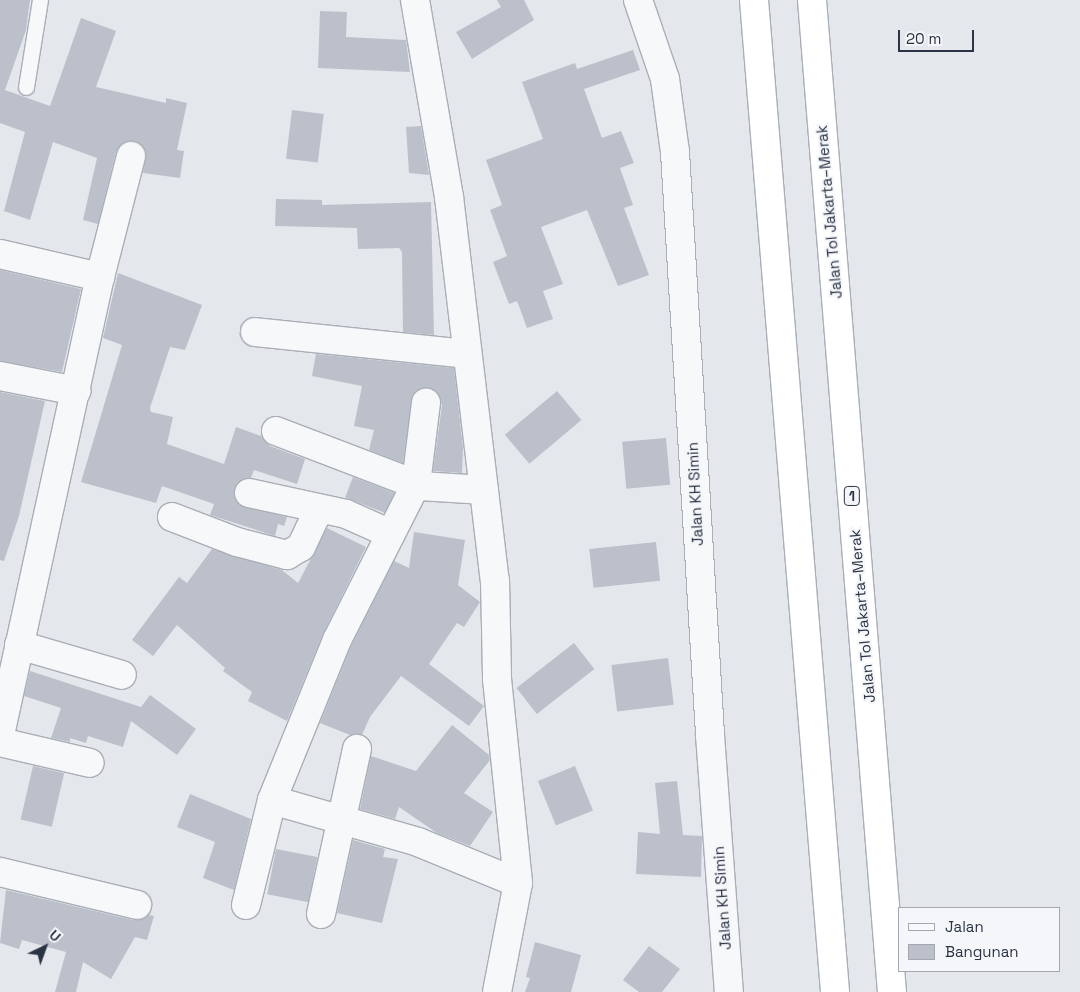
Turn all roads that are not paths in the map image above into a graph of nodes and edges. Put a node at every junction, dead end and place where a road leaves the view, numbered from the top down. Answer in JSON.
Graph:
{"nodes":[{"id":1,"x":40,"y":0,"type":"edge"},
{"id":2,"x":415,"y":0,"type":"edge"},
{"id":3,"x":638,"y":0,"type":"edge"},
{"id":4,"x":754,"y":0,"type":"edge"},
{"id":5,"x":812,"y":0,"type":"edge"},
{"id":6,"x":26,"y":87,"type":"dead end"},
{"id":7,"x":132,"y":156,"type":"dead end"},
{"id":8,"x":0,"y":254,"type":"edge"},
{"id":9,"x":100,"y":277,"type":"junction"},
{"id":10,"x":255,"y":332,"type":"dead end"},
{"id":11,"x":466,"y":354,"type":"junction"},
{"id":12,"x":0,"y":376,"type":"edge"},
{"id":13,"x":77,"y":391,"type":"junction"},
{"id":14,"x":426,"y":403,"type":"dead end"},
{"id":15,"x":276,"y":431,"type":"dead end"},
{"id":16,"x":416,"y":484,"type":"junction"},
{"id":17,"x":484,"y":490,"type":"junction"},
{"id":18,"x":249,"y":493,"type":"dead end"},
{"id":19,"x":319,"y":509,"type":"junction"},
{"id":20,"x":172,"y":518,"type":"dead end"},
{"id":21,"x":391,"y":534,"type":"junction"},
{"id":22,"x":19,"y":645,"type":"junction"},
{"id":23,"x":122,"y":675,"type":"dead end"},
{"id":24,"x":0,"y":735,"type":"edge"},
{"id":25,"x":0,"y":742,"type":"edge"},
{"id":26,"x":357,"y":749,"type":"dead end"},
{"id":27,"x":90,"y":763,"type":"dead end"},
{"id":28,"x":272,"y":800,"type":"junction"},
{"id":29,"x":340,"y":820,"type":"junction"},
{"id":30,"x":0,"y":872,"type":"edge"},
{"id":31,"x":518,"y":883,"type":"junction"},
{"id":32,"x":136,"y":905,"type":"dead end"},
{"id":33,"x":246,"y":905,"type":"dead end"},
{"id":34,"x":321,"y":914,"type":"dead end"},
{"id":35,"x":497,"y":992,"type":"edge"},
{"id":36,"x":729,"y":992,"type":"edge"},
{"id":37,"x":835,"y":992,"type":"edge"},
{"id":38,"x":892,"y":992,"type":"edge"}],
"edges":[{"from":1,"to":6,"type":"lane"},
{"from":2,"to":11,"type":"street"},
{"from":3,"to":36,"type":"street","name":"Jalan KH Simin"},
{"from":4,"to":37,"type":"highway"},
{"from":5,"to":38,"type":"highway","name":"Jalan Tol Jakarta–Merak","number":"1"},
{"from":7,"to":9,"type":"street"},
{"from":8,"to":9,"type":"street"},
{"from":9,"to":13,"type":"street"},
{"from":10,"to":11,"type":"street"},
{"from":11,"to":17,"type":"street"},
{"from":12,"to":13,"type":"street"},
{"from":13,"to":22,"type":"street"},
{"from":14,"to":16,"type":"street"},
{"from":15,"to":16,"type":"street"},
{"from":16,"to":17,"type":"street"},
{"from":16,"to":21,"type":"street"},
{"from":17,"to":31,"type":"street"},
{"from":18,"to":19,"type":"street"},
{"from":19,"to":20,"type":"street"},
{"from":19,"to":21,"type":"street"},
{"from":21,"to":28,"type":"street"},
{"from":22,"to":23,"type":"street"},
{"from":22,"to":24,"type":"street"},
{"from":25,"to":27,"type":"street"},
{"from":26,"to":29,"type":"street"},
{"from":28,"to":29,"type":"street"},
{"from":28,"to":33,"type":"street"},
{"from":29,"to":31,"type":"street"},
{"from":29,"to":34,"type":"street"},
{"from":30,"to":32,"type":"street"},
{"from":31,"to":35,"type":"street"}]}
